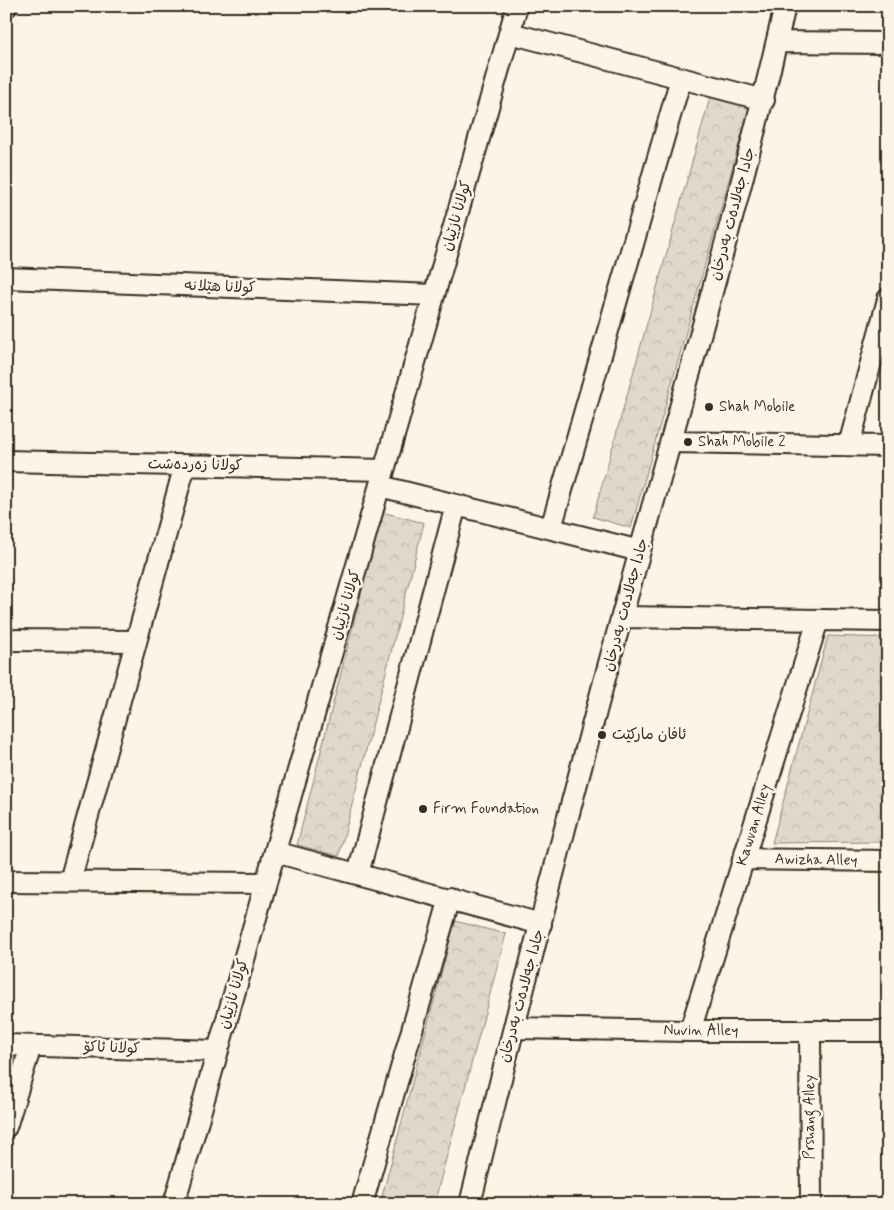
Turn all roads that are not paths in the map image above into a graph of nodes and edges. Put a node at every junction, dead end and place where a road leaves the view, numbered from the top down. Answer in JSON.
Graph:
{"nodes":[{"id":1,"x":517,"y":6,"type":"edge"},
{"id":2,"x":786,"y":6,"type":"edge"},
{"id":3,"x":510,"y":33,"type":"junction"},
{"id":4,"x":777,"y":42,"type":"junction"},
{"id":5,"x":888,"y":44,"type":"edge"},
{"id":6,"x":681,"y":78,"type":"junction"},
{"id":7,"x":764,"y":100,"type":"junction"},
{"id":8,"x":6,"y":278,"type":"edge"},
{"id":9,"x":434,"y":296,"type":"junction"},
{"id":10,"x":888,"y":299,"type":"edge"},
{"id":11,"x":671,"y":442,"type":"junction"},
{"id":12,"x":850,"y":445,"type":"junction"},
{"id":13,"x":888,"y":446,"type":"edge"},
{"id":14,"x":6,"y":461,"type":"edge"},
{"id":15,"x":185,"y":465,"type":"junction"},
{"id":16,"x":382,"y":478,"type":"junction"},
{"id":17,"x":456,"y":505,"type":"junction"},
{"id":18,"x":551,"y":528,"type":"junction"},
{"id":19,"x":640,"y":551,"type":"junction"},
{"id":20,"x":623,"y":616,"type":"junction"},
{"id":21,"x":818,"y":620,"type":"junction"},
{"id":22,"x":888,"y":621,"type":"edge"},
{"id":23,"x":6,"y":640,"type":"edge"},
{"id":24,"x":136,"y":641,"type":"junction"},
{"id":25,"x":275,"y":852,"type":"junction"},
{"id":26,"x":743,"y":860,"type":"junction"},
{"id":27,"x":888,"y":861,"type":"edge"},
{"id":28,"x":358,"y":874,"type":"junction"},
{"id":29,"x":6,"y":881,"type":"edge"},
{"id":30,"x":70,"y":882,"type":"junction"},
{"id":31,"x":266,"y":882,"type":"junction"},
{"id":32,"x":450,"y":898,"type":"junction"},
{"id":33,"x":541,"y":924,"type":"junction"},
{"id":34,"x":514,"y":1028,"type":"junction"},
{"id":35,"x":690,"y":1031,"type":"junction"},
{"id":36,"x":810,"y":1031,"type":"junction"},
{"id":37,"x":888,"y":1031,"type":"edge"},
{"id":38,"x":6,"y":1045,"type":"edge"},
{"id":39,"x":30,"y":1046,"type":"junction"},
{"id":40,"x":218,"y":1051,"type":"junction"},
{"id":41,"x":6,"y":1127,"type":"edge"},
{"id":42,"x":174,"y":1204,"type":"edge"},
{"id":43,"x":362,"y":1204,"type":"edge"},
{"id":44,"x":470,"y":1204,"type":"edge"},
{"id":45,"x":811,"y":1204,"type":"edge"}],
"edges":[{"from":1,"to":3,"type":"street","name":"کولانا نازێیان"},
{"from":2,"to":4,"type":"street","name":"جادا جەلادەت بەدرخان"},
{"from":3,"to":6,"type":"street"},
{"from":3,"to":9,"type":"street","name":"کولانا نازێیان"},
{"from":4,"to":5,"type":"street"},
{"from":4,"to":7,"type":"street","name":"جادا جەلادەت بەدرخان"},
{"from":6,"to":7,"type":"street"},
{"from":6,"to":18,"type":"street"},
{"from":7,"to":11,"type":"street","name":"جادا جەلادەت بەدرخان"},
{"from":8,"to":9,"type":"street","name":"کولانا هێلانە"},
{"from":9,"to":16,"type":"street","name":"کولانا نازێیان"},
{"from":10,"to":12,"type":"street"},
{"from":11,"to":12,"type":"street"},
{"from":11,"to":19,"type":"street","name":"جادا جەلادەت بەدرخان"},
{"from":12,"to":13,"type":"street"},
{"from":14,"to":15,"type":"street","name":"کولانا زەردەشت"},
{"from":15,"to":16,"type":"street","name":"کولانا زەردەشت"},
{"from":15,"to":24,"type":"street"},
{"from":16,"to":17,"type":"street","name":"کولانا زەردەشت"},
{"from":16,"to":25,"type":"street","name":"کولانا نازێیان"},
{"from":17,"to":18,"type":"street","name":"کولانا زەردەشت"},
{"from":17,"to":28,"type":"street"},
{"from":18,"to":19,"type":"street","name":"کولانا زەردەشت"},
{"from":19,"to":20,"type":"street","name":"جادا جەلادەت بەدرخان"},
{"from":20,"to":21,"type":"street"},
{"from":20,"to":33,"type":"street","name":"جادا جەلادەت بەدرخان"},
{"from":21,"to":22,"type":"street"},
{"from":21,"to":26,"type":"street","name":"Kawvan Alley"},
{"from":23,"to":24,"type":"street"},
{"from":24,"to":30,"type":"street"},
{"from":25,"to":28,"type":"street"},
{"from":25,"to":31,"type":"street","name":"کولانا نازێیان"},
{"from":26,"to":27,"type":"street","name":"Awizha Alley"},
{"from":26,"to":35,"type":"street","name":"Kawvan Alley"},
{"from":28,"to":32,"type":"street"},
{"from":29,"to":30,"type":"street"},
{"from":30,"to":31,"type":"street"},
{"from":31,"to":40,"type":"street","name":"کولانا نازێیان"},
{"from":32,"to":33,"type":"street"},
{"from":32,"to":43,"type":"street"},
{"from":33,"to":34,"type":"street","name":"جادا جەلادەت بەدرخان"},
{"from":34,"to":35,"type":"street","name":"Nuvin Alley"},
{"from":34,"to":44,"type":"street","name":"جادا جەلادەت بەدرخان"},
{"from":35,"to":36,"type":"street","name":"Nuvin Alley"},
{"from":36,"to":37,"type":"street","name":"Nuvin Alley"},
{"from":36,"to":45,"type":"street","name":"Prshang Alley"},
{"from":38,"to":39,"type":"street","name":"کولانا ئاکۆ"},
{"from":39,"to":40,"type":"street","name":"کولانا ئاکۆ"},
{"from":39,"to":41,"type":"street"},
{"from":40,"to":42,"type":"street","name":"کولانا نازێیان"}]}
